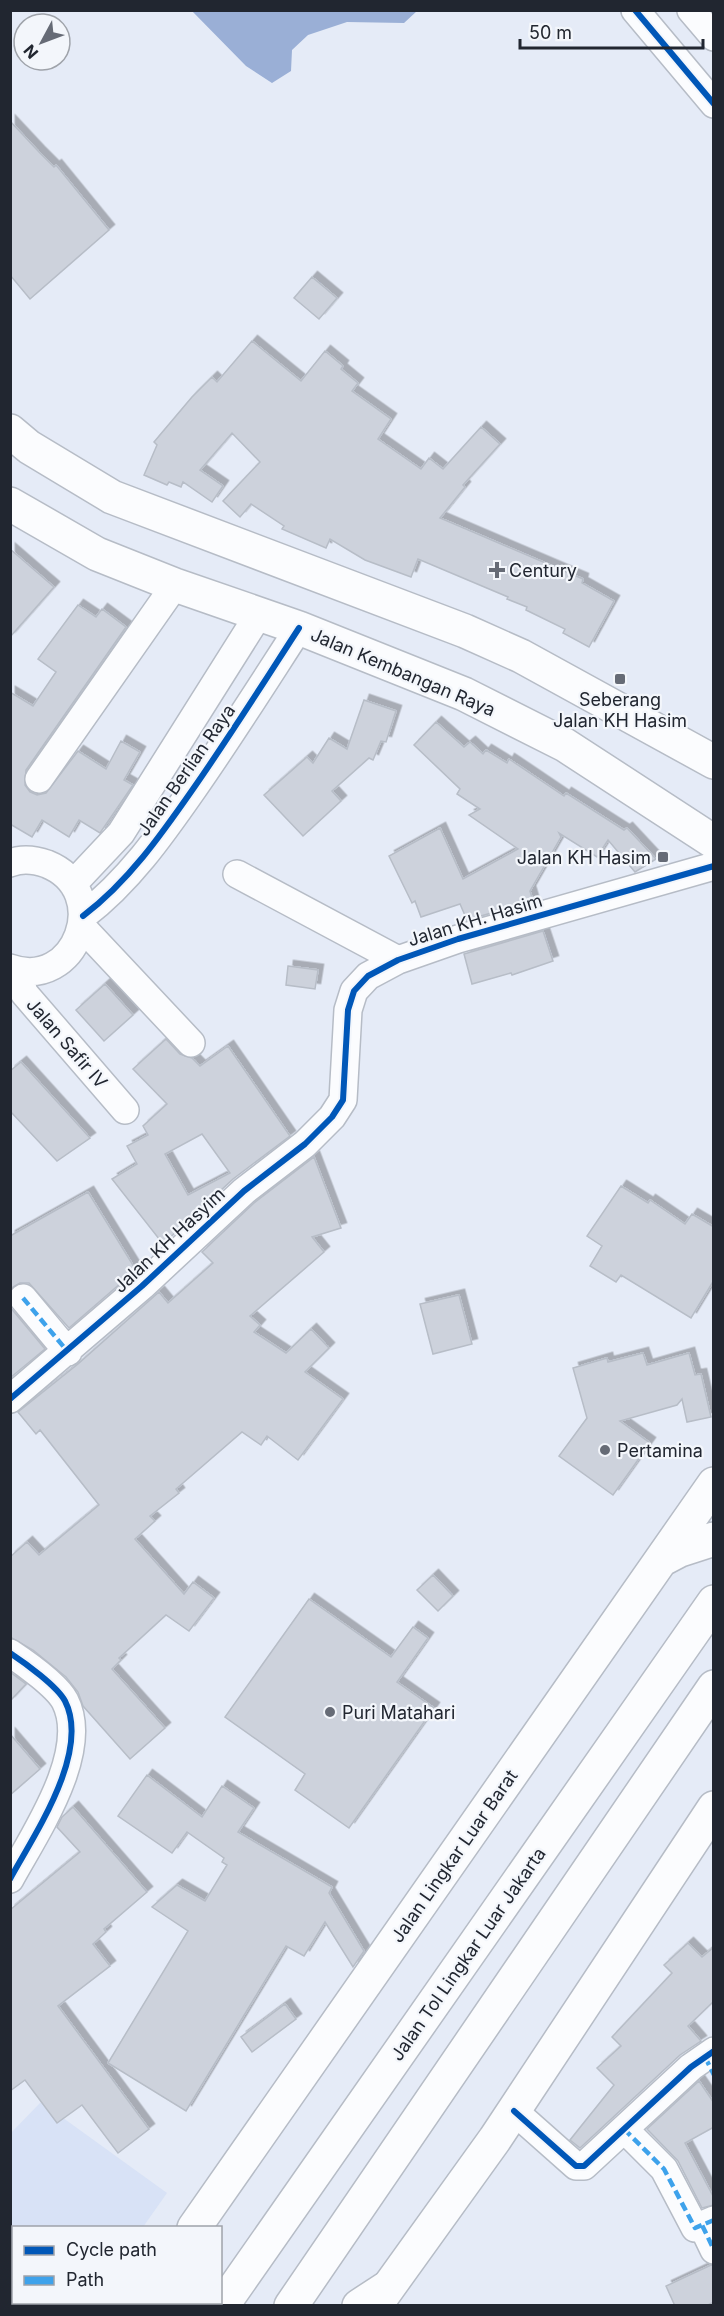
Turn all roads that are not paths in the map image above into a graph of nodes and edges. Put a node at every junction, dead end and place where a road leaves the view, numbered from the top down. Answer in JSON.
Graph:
{"nodes":[{"id":1,"x":691,"y":10,"type":"edge"},
{"id":2,"x":637,"y":11,"type":"edge"},
{"id":3,"x":714,"y":38,"type":"edge"},
{"id":4,"x":714,"y":104,"type":"edge"},
{"id":5,"x":10,"y":431,"type":"edge"},
{"id":6,"x":10,"y":504,"type":"edge"},
{"id":7,"x":175,"y":585,"type":"junction"},
{"id":8,"x":259,"y":614,"type":"junction"},
{"id":9,"x":299,"y":628,"type":"junction"},
{"id":10,"x":714,"y":762,"type":"edge"},
{"id":11,"x":39,"y":779,"type":"dead end"},
{"id":12,"x":714,"y":842,"type":"edge"},
{"id":13,"x":10,"y":863,"type":"edge"},
{"id":14,"x":714,"y":866,"type":"edge"},
{"id":15,"x":237,"y":874,"type":"dead end"},
{"id":16,"x":73,"y":884,"type":"junction"},
{"id":17,"x":82,"y":922,"type":"junction"},
{"id":18,"x":398,"y":960,"type":"junction"},
{"id":19,"x":14,"y":970,"type":"edge"},
{"id":20,"x":190,"y":1043,"type":"dead end"},
{"id":21,"x":343,"y":1100,"type":"joint"},
{"id":22,"x":124,"y":1110,"type":"dead end"},
{"id":23,"x":23,"y":1298,"type":"dead end"},
{"id":24,"x":68,"y":1352,"type":"junction"},
{"id":25,"x":10,"y":1399,"type":"edge"},
{"id":26,"x":714,"y":1484,"type":"edge"},
{"id":27,"x":714,"y":1539,"type":"edge"},
{"id":28,"x":662,"y":1560,"type":"junction"},
{"id":29,"x":714,"y":1602,"type":"edge"},
{"id":30,"x":10,"y":1653,"type":"edge"},
{"id":31,"x":714,"y":1687,"type":"edge"},
{"id":32,"x":714,"y":1808,"type":"edge"},
{"id":33,"x":10,"y":1879,"type":"edge"},
{"id":34,"x":711,"y":2061,"type":"edge"},
{"id":35,"x":514,"y":2111,"type":"junction"},
{"id":36,"x":624,"y":2129,"type":"junction"},
{"id":37,"x":708,"y":2223,"type":"edge"},
{"id":38,"x":195,"y":2226,"type":"edge"},
{"id":39,"x":714,"y":2250,"type":"edge"},
{"id":40,"x":373,"y":2300,"type":"edge"},
{"id":41,"x":222,"y":2306,"type":"edge"},
{"id":42,"x":291,"y":2306,"type":"edge"}],
"edges":[{"from":1,"to":3,"type":"street"},
{"from":2,"to":4,"type":"street"},
{"from":5,"to":10,"type":"main road"},
{"from":6,"to":7,"type":"main road","name":"Jalan Kembangan Raya"},
{"from":7,"to":8,"type":"main road","name":"Jalan Kembangan Raya"},
{"from":7,"to":11,"type":"street"},
{"from":8,"to":9,"type":"main road","name":"Jalan Kembangan Raya"},
{"from":8,"to":16,"type":"street","name":"Jalan Berlian Raya"},
{"from":9,"to":12,"type":"main road","name":"Jalan Kembangan Raya"},
{"from":9,"to":17,"type":"street","name":"Jalan Berlian Raya"},
{"from":13,"to":16,"type":"street"},
{"from":14,"to":18,"type":"street","name":"Jalan KH. Hasim"},
{"from":15,"to":18,"type":"street"},
{"from":16,"to":17,"type":"street"},
{"from":17,"to":19,"type":"street"},
{"from":17,"to":20,"type":"street"},
{"from":18,"to":21,"type":"street","name":"Jalan KH. Hasim"},
{"from":19,"to":22,"type":"street","name":"Jalan Safir IV"},
{"from":21,"to":24,"type":"street","name":"Jalan KH Hasyim"},
{"from":23,"to":24,"type":"street"},
{"from":24,"to":25,"type":"street","name":"Jalan KH Hasyim"},
{"from":26,"to":28,"type":"main road","name":"Jalan Lingkar Luar Barat"},
{"from":27,"to":28,"type":"main road"},
{"from":28,"to":38,"type":"main road","name":"Jalan Lingkar Luar Barat"},
{"from":29,"to":41,"type":"main road","name":"Jalan Tol Lingkar Luar Jakarta"},
{"from":30,"to":33,"type":"street"},
{"from":31,"to":42,"type":"main road"},
{"from":32,"to":35,"type":"main road"},
{"from":34,"to":36,"type":"street"},
{"from":35,"to":36,"type":"street"},
{"from":35,"to":40,"type":"main road"},
{"from":36,"to":37,"type":"street"},
{"from":37,"to":39,"type":"street"}]}
